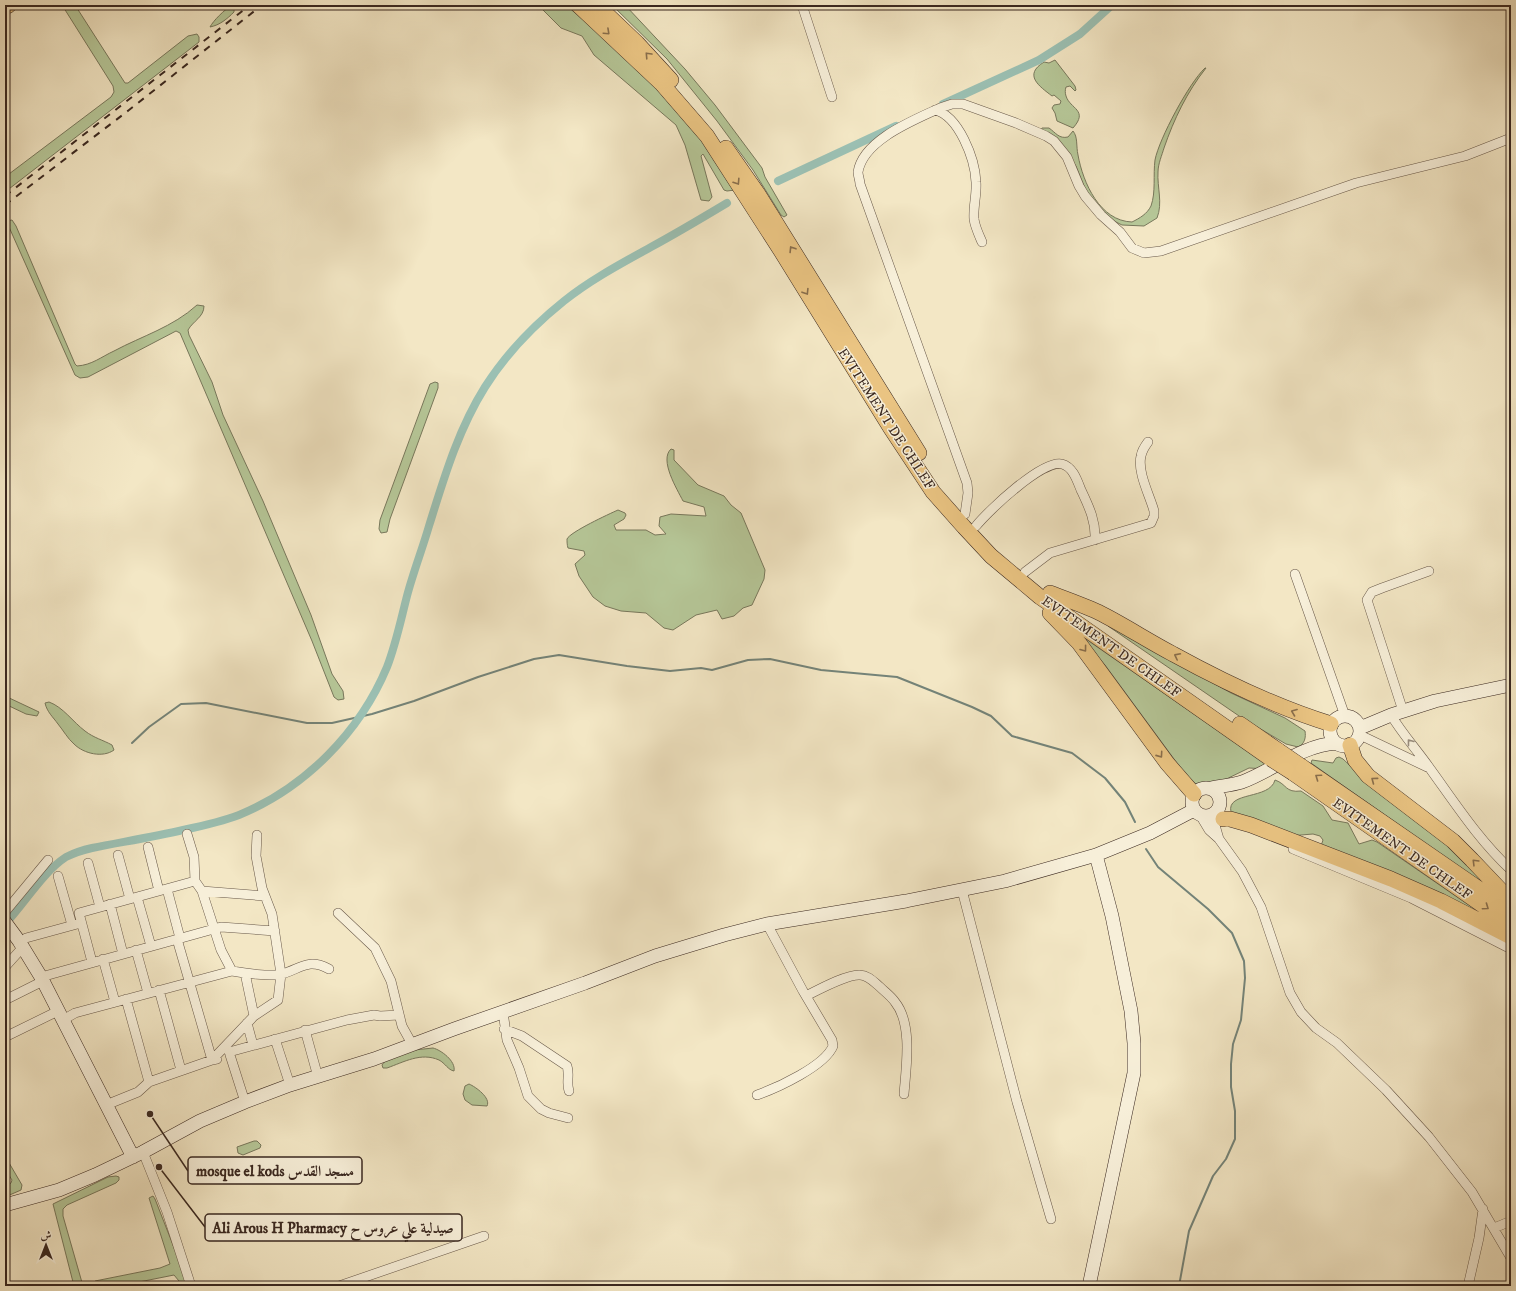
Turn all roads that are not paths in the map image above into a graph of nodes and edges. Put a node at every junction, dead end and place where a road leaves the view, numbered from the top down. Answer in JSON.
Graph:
{"nodes":[{"id":1,"x":9,"y":5,"type":"edge"},
{"id":2,"x":578,"y":5,"type":"edge"},
{"id":3,"x":597,"y":5,"type":"edge"},
{"id":4,"x":802,"y":5,"type":"edge"},
{"id":5,"x":5,"y":7,"type":"edge"},
{"id":6,"x":832,"y":97,"type":"dead end"},
{"id":7,"x":935,"y":110,"type":"junction"},
{"id":8,"x":1511,"y":138,"type":"edge"},
{"id":9,"x":982,"y":242,"type":"dead end"},
{"id":10,"x":1148,"y":442,"type":"dead end"},
{"id":11,"x":965,"y":514,"type":"junction"},
{"id":12,"x":976,"y":526,"type":"junction"},
{"id":13,"x":1095,"y":540,"type":"junction"},
{"id":14,"x":1429,"y":571,"type":"dead end"},
{"id":15,"x":1295,"y":574,"type":"dead end"},
{"id":16,"x":1022,"y":576,"type":"junction"},
{"id":17,"x":1050,"y":593,"type":"junction"},
{"id":18,"x":1511,"y":685,"type":"edge"},
{"id":19,"x":1404,"y":711,"type":"junction"},
{"id":20,"x":1345,"y":716,"type":"junction"},
{"id":21,"x":1391,"y":716,"type":"junction"},
{"id":22,"x":1331,"y":726,"type":"junction"},
{"id":23,"x":1351,"y":738,"type":"junction"},
{"id":24,"x":1275,"y":755,"type":"junction"},
{"id":25,"x":1299,"y":763,"type":"junction"},
{"id":26,"x":1430,"y":768,"type":"junction"},
{"id":27,"x":1241,"y":782,"type":"junction"},
{"id":28,"x":1211,"y":788,"type":"junction"},
{"id":29,"x":1194,"y":794,"type":"junction"},
{"id":30,"x":1211,"y":813,"type":"junction"},
{"id":31,"x":187,"y":834,"type":"dead end"},
{"id":32,"x":257,"y":835,"type":"dead end"},
{"id":33,"x":148,"y":847,"type":"dead end"},
{"id":34,"x":118,"y":855,"type":"dead end"},
{"id":35,"x":1096,"y":855,"type":"junction"},
{"id":36,"x":48,"y":860,"type":"dead end"},
{"id":37,"x":88,"y":863,"type":"dead end"},
{"id":38,"x":1511,"y":870,"type":"edge"},
{"id":39,"x":58,"y":876,"type":"dead end"},
{"id":40,"x":195,"y":881,"type":"junction"},
{"id":41,"x":163,"y":890,"type":"junction"},
{"id":42,"x":202,"y":890,"type":"junction"},
{"id":43,"x":962,"y":890,"type":"junction"},
{"id":44,"x":265,"y":896,"type":"junction"},
{"id":45,"x":133,"y":898,"type":"junction"},
{"id":46,"x":1511,"y":901,"type":"edge"},
{"id":47,"x":110,"y":904,"type":"junction"},
{"id":48,"x":100,"y":907,"type":"junction"},
{"id":49,"x":1511,"y":911,"type":"edge"},
{"id":50,"x":5,"y":912,"type":"edge"},
{"id":51,"x":78,"y":913,"type":"junction"},
{"id":52,"x":338,"y":913,"type":"dead end"},
{"id":53,"x":69,"y":915,"type":"junction"},
{"id":54,"x":5,"y":922,"type":"edge"},
{"id":55,"x":81,"y":922,"type":"junction"},
{"id":56,"x":767,"y":924,"type":"junction"},
{"id":57,"x":1511,"y":924,"type":"edge"},
{"id":58,"x":72,"y":925,"type":"junction"},
{"id":59,"x":214,"y":929,"type":"junction"},
{"id":60,"x":275,"y":931,"type":"junction"},
{"id":61,"x":1511,"y":937,"type":"edge"},
{"id":62,"x":179,"y":939,"type":"junction"},
{"id":63,"x":24,"y":942,"type":"junction"},
{"id":64,"x":151,"y":946,"type":"junction"},
{"id":65,"x":1511,"y":949,"type":"edge"},
{"id":66,"x":136,"y":950,"type":"junction"},
{"id":67,"x":123,"y":954,"type":"junction"},
{"id":68,"x":104,"y":959,"type":"junction"},
{"id":69,"x":92,"y":962,"type":"junction"},
{"id":70,"x":5,"y":967,"type":"edge"},
{"id":71,"x":329,"y":969,"type":"dead end"},
{"id":72,"x":232,"y":971,"type":"junction"},
{"id":73,"x":245,"y":973,"type":"junction"},
{"id":74,"x":281,"y":974,"type":"junction"},
{"id":75,"x":42,"y":979,"type":"junction"},
{"id":76,"x":190,"y":982,"type":"junction"},
{"id":77,"x":159,"y":990,"type":"junction"},
{"id":78,"x":148,"y":993,"type":"junction"},
{"id":79,"x":806,"y":996,"type":"junction"},
{"id":80,"x":126,"y":999,"type":"junction"},
{"id":81,"x":5,"y":1000,"type":"edge"},
{"id":82,"x":115,"y":1002,"type":"junction"},
{"id":83,"x":503,"y":1012,"type":"junction"},
{"id":84,"x":60,"y":1016,"type":"junction"},
{"id":85,"x":254,"y":1016,"type":"junction"},
{"id":86,"x":399,"y":1016,"type":"junction"},
{"id":87,"x":247,"y":1023,"type":"junction"},
{"id":88,"x":504,"y":1029,"type":"junction"},
{"id":89,"x":305,"y":1030,"type":"junction"},
{"id":90,"x":5,"y":1037,"type":"edge"},
{"id":91,"x":275,"y":1039,"type":"junction"},
{"id":92,"x":412,"y":1044,"type":"junction"},
{"id":93,"x":253,"y":1045,"type":"junction"},
{"id":94,"x":229,"y":1051,"type":"junction"},
{"id":95,"x":212,"y":1060,"type":"junction"},
{"id":96,"x":181,"y":1070,"type":"junction"},
{"id":97,"x":163,"y":1077,"type":"junction"},
{"id":98,"x":318,"y":1077,"type":"junction"},
{"id":99,"x":149,"y":1082,"type":"junction"},
{"id":100,"x":290,"y":1085,"type":"junction"},
{"id":101,"x":569,"y":1091,"type":"dead end"},
{"id":102,"x":138,"y":1092,"type":"junction"},
{"id":103,"x":904,"y":1094,"type":"dead end"},
{"id":104,"x":757,"y":1095,"type":"dead end"},
{"id":105,"x":246,"y":1102,"type":"junction"},
{"id":106,"x":106,"y":1105,"type":"junction"},
{"id":107,"x":568,"y":1118,"type":"dead end"},
{"id":108,"x":138,"y":1155,"type":"junction"},
{"id":109,"x":5,"y":1205,"type":"edge"},
{"id":110,"x":1483,"y":1209,"type":"junction"},
{"id":111,"x":1051,"y":1219,"type":"dead end"},
{"id":112,"x":1511,"y":1222,"type":"edge"},
{"id":113,"x":1494,"y":1228,"type":"junction"},
{"id":114,"x":484,"y":1236,"type":"dead end"},
{"id":115,"x":1511,"y":1258,"type":"edge"},
{"id":116,"x":191,"y":1286,"type":"edge"},
{"id":117,"x":339,"y":1286,"type":"edge"},
{"id":118,"x":1089,"y":1286,"type":"edge"},
{"id":119,"x":1468,"y":1286,"type":"edge"}],
"edges":[{"from":1,"to":5,"type":"highway"},
{"from":2,"to":16,"type":"highway","name":"EVITEMENT DE CHLEF","one_way":true},
{"from":11,"to":3,"type":"highway","name":"EVITEMENT DE CHLEF","one_way":true},
{"from":4,"to":6,"type":"street"},
{"from":7,"to":8,"type":"street"},
{"from":7,"to":9,"type":"street"},
{"from":7,"to":11,"type":"street"},
{"from":10,"to":13,"type":"street"},
{"from":11,"to":12,"type":"highway","name":"EVITEMENT DE CHLEF"},
{"from":12,"to":13,"type":"street"},
{"from":12,"to":16,"type":"highway","name":"EVITEMENT DE CHLEF"},
{"from":13,"to":16,"type":"street"},
{"from":14,"to":19,"type":"street"},
{"from":15,"to":20,"type":"street"},
{"from":16,"to":17,"type":"highway","name":"EVITEMENT DE CHLEF"},
{"from":16,"to":24,"type":"highway","name":"EVITEMENT DE CHLEF"},
{"from":16,"to":29,"type":"highway","one_way":true},
{"from":22,"to":17,"type":"highway","one_way":true},
{"from":17,"to":24,"type":"highway","name":"EVITEMENT DE CHLEF"},
{"from":18,"to":19,"type":"main road"},
{"from":19,"to":21,"type":"main road"},
{"from":20,"to":22,"type":"main road"},
{"from":20,"to":23,"type":"main road"},
{"from":21,"to":23,"type":"main road"},
{"from":26,"to":21,"type":"street","one_way":true},
{"from":22,"to":23,"type":"main road"},
{"from":22,"to":25,"type":"main road"},
{"from":23,"to":25,"type":"main road"},
{"from":23,"to":26,"type":"street"},
{"from":46,"to":23,"type":"highway","one_way":true},
{"from":24,"to":25,"type":"highway","bridge":true},
{"from":25,"to":27,"type":"main road"},
{"from":49,"to":25,"type":"highway","name":"EVITEMENT DE CHLEF","one_way":true},
{"from":25,"to":57,"type":"highway","name":"EVITEMENT DE CHLEF","one_way":true},
{"from":26,"to":38,"type":"street"},
{"from":27,"to":28,"type":"main road"},
{"from":27,"to":30,"type":"main road"},
{"from":28,"to":29,"type":"main road"},
{"from":28,"to":30,"type":"main road"},
{"from":29,"to":30,"type":"main road"},
{"from":30,"to":35,"type":"main road"},
{"from":30,"to":61,"type":"highway"},
{"from":30,"to":65,"type":"street"},
{"from":30,"to":110,"type":"street"},
{"from":31,"to":40,"type":"street"},
{"from":32,"to":44,"type":"street"},
{"from":33,"to":41,"type":"street"},
{"from":34,"to":45,"type":"street"},
{"from":35,"to":43,"type":"main road"},
{"from":35,"to":118,"type":"main road"},
{"from":36,"to":50,"type":"street"},
{"from":37,"to":48,"type":"street"},
{"from":39,"to":53,"type":"street"},
{"from":40,"to":41,"type":"street"},
{"from":40,"to":42,"type":"street"},
{"from":41,"to":45,"type":"street"},
{"from":41,"to":62,"type":"street"},
{"from":42,"to":44,"type":"street"},
{"from":42,"to":59,"type":"street"},
{"from":43,"to":56,"type":"main road"},
{"from":43,"to":111,"type":"street"},
{"from":44,"to":60,"type":"street"},
{"from":45,"to":47,"type":"street"},
{"from":45,"to":64,"type":"street"},
{"from":47,"to":48,"type":"street"},
{"from":47,"to":67,"type":"street"},
{"from":48,"to":51,"type":"street"},
{"from":51,"to":53,"type":"street"},
{"from":51,"to":55,"type":"street"},
{"from":52,"to":86,"type":"street"},
{"from":53,"to":58,"type":"street"},
{"from":54,"to":63,"type":"main road"},
{"from":55,"to":58,"type":"street"},
{"from":55,"to":69,"type":"street"},
{"from":56,"to":79,"type":"street"},
{"from":56,"to":83,"type":"main road"},
{"from":58,"to":63,"type":"street"},
{"from":59,"to":60,"type":"street"},
{"from":59,"to":62,"type":"street"},
{"from":59,"to":72,"type":"street"},
{"from":60,"to":74,"type":"street"},
{"from":62,"to":64,"type":"street"},
{"from":62,"to":76,"type":"street"},
{"from":63,"to":70,"type":"street"},
{"from":63,"to":75,"type":"main road"},
{"from":64,"to":66,"type":"street"},
{"from":66,"to":67,"type":"street"},
{"from":66,"to":78,"type":"street"},
{"from":67,"to":68,"type":"street"},
{"from":68,"to":69,"type":"street"},
{"from":68,"to":82,"type":"street"},
{"from":69,"to":75,"type":"street"},
{"from":71,"to":74,"type":"street"},
{"from":72,"to":73,"type":"street"},
{"from":72,"to":76,"type":"street"},
{"from":73,"to":74,"type":"street"},
{"from":73,"to":85,"type":"street"},
{"from":74,"to":85,"type":"street"},
{"from":75,"to":81,"type":"street"},
{"from":75,"to":84,"type":"main road"},
{"from":76,"to":77,"type":"street"},
{"from":76,"to":95,"type":"street"},
{"from":77,"to":78,"type":"street"},
{"from":77,"to":96,"type":"street"},
{"from":78,"to":80,"type":"street"},
{"from":79,"to":103,"type":"street"},
{"from":79,"to":104,"type":"street"},
{"from":80,"to":82,"type":"street"},
{"from":80,"to":99,"type":"street"},
{"from":82,"to":84,"type":"street"},
{"from":83,"to":88,"type":"street"},
{"from":83,"to":92,"type":"main road"},
{"from":84,"to":90,"type":"street"},
{"from":84,"to":106,"type":"main road"},
{"from":85,"to":87,"type":"street"},
{"from":86,"to":89,"type":"street"},
{"from":86,"to":92,"type":"street"},
{"from":87,"to":93,"type":"street"},
{"from":87,"to":94,"type":"street"},
{"from":88,"to":101,"type":"street"},
{"from":88,"to":107,"type":"street"},
{"from":89,"to":91,"type":"street"},
{"from":89,"to":98,"type":"street"},
{"from":91,"to":93,"type":"street"},
{"from":91,"to":100,"type":"street"},
{"from":92,"to":98,"type":"main road"},
{"from":93,"to":94,"type":"street"},
{"from":94,"to":95,"type":"street"},
{"from":94,"to":105,"type":"street"},
{"from":95,"to":96,"type":"street"},
{"from":96,"to":97,"type":"street"},
{"from":97,"to":99,"type":"street"},
{"from":97,"to":102,"type":"street"},
{"from":98,"to":100,"type":"main road"},
{"from":99,"to":102,"type":"street"},
{"from":100,"to":105,"type":"main road"},
{"from":102,"to":106,"type":"street"},
{"from":105,"to":108,"type":"main road"},
{"from":106,"to":108,"type":"main road"},
{"from":108,"to":109,"type":"main road"},
{"from":108,"to":116,"type":"street"},
{"from":110,"to":113,"type":"street"},
{"from":110,"to":119,"type":"street"},
{"from":112,"to":113,"type":"street"},
{"from":113,"to":115,"type":"street"},
{"from":114,"to":117,"type":"street"}]}
